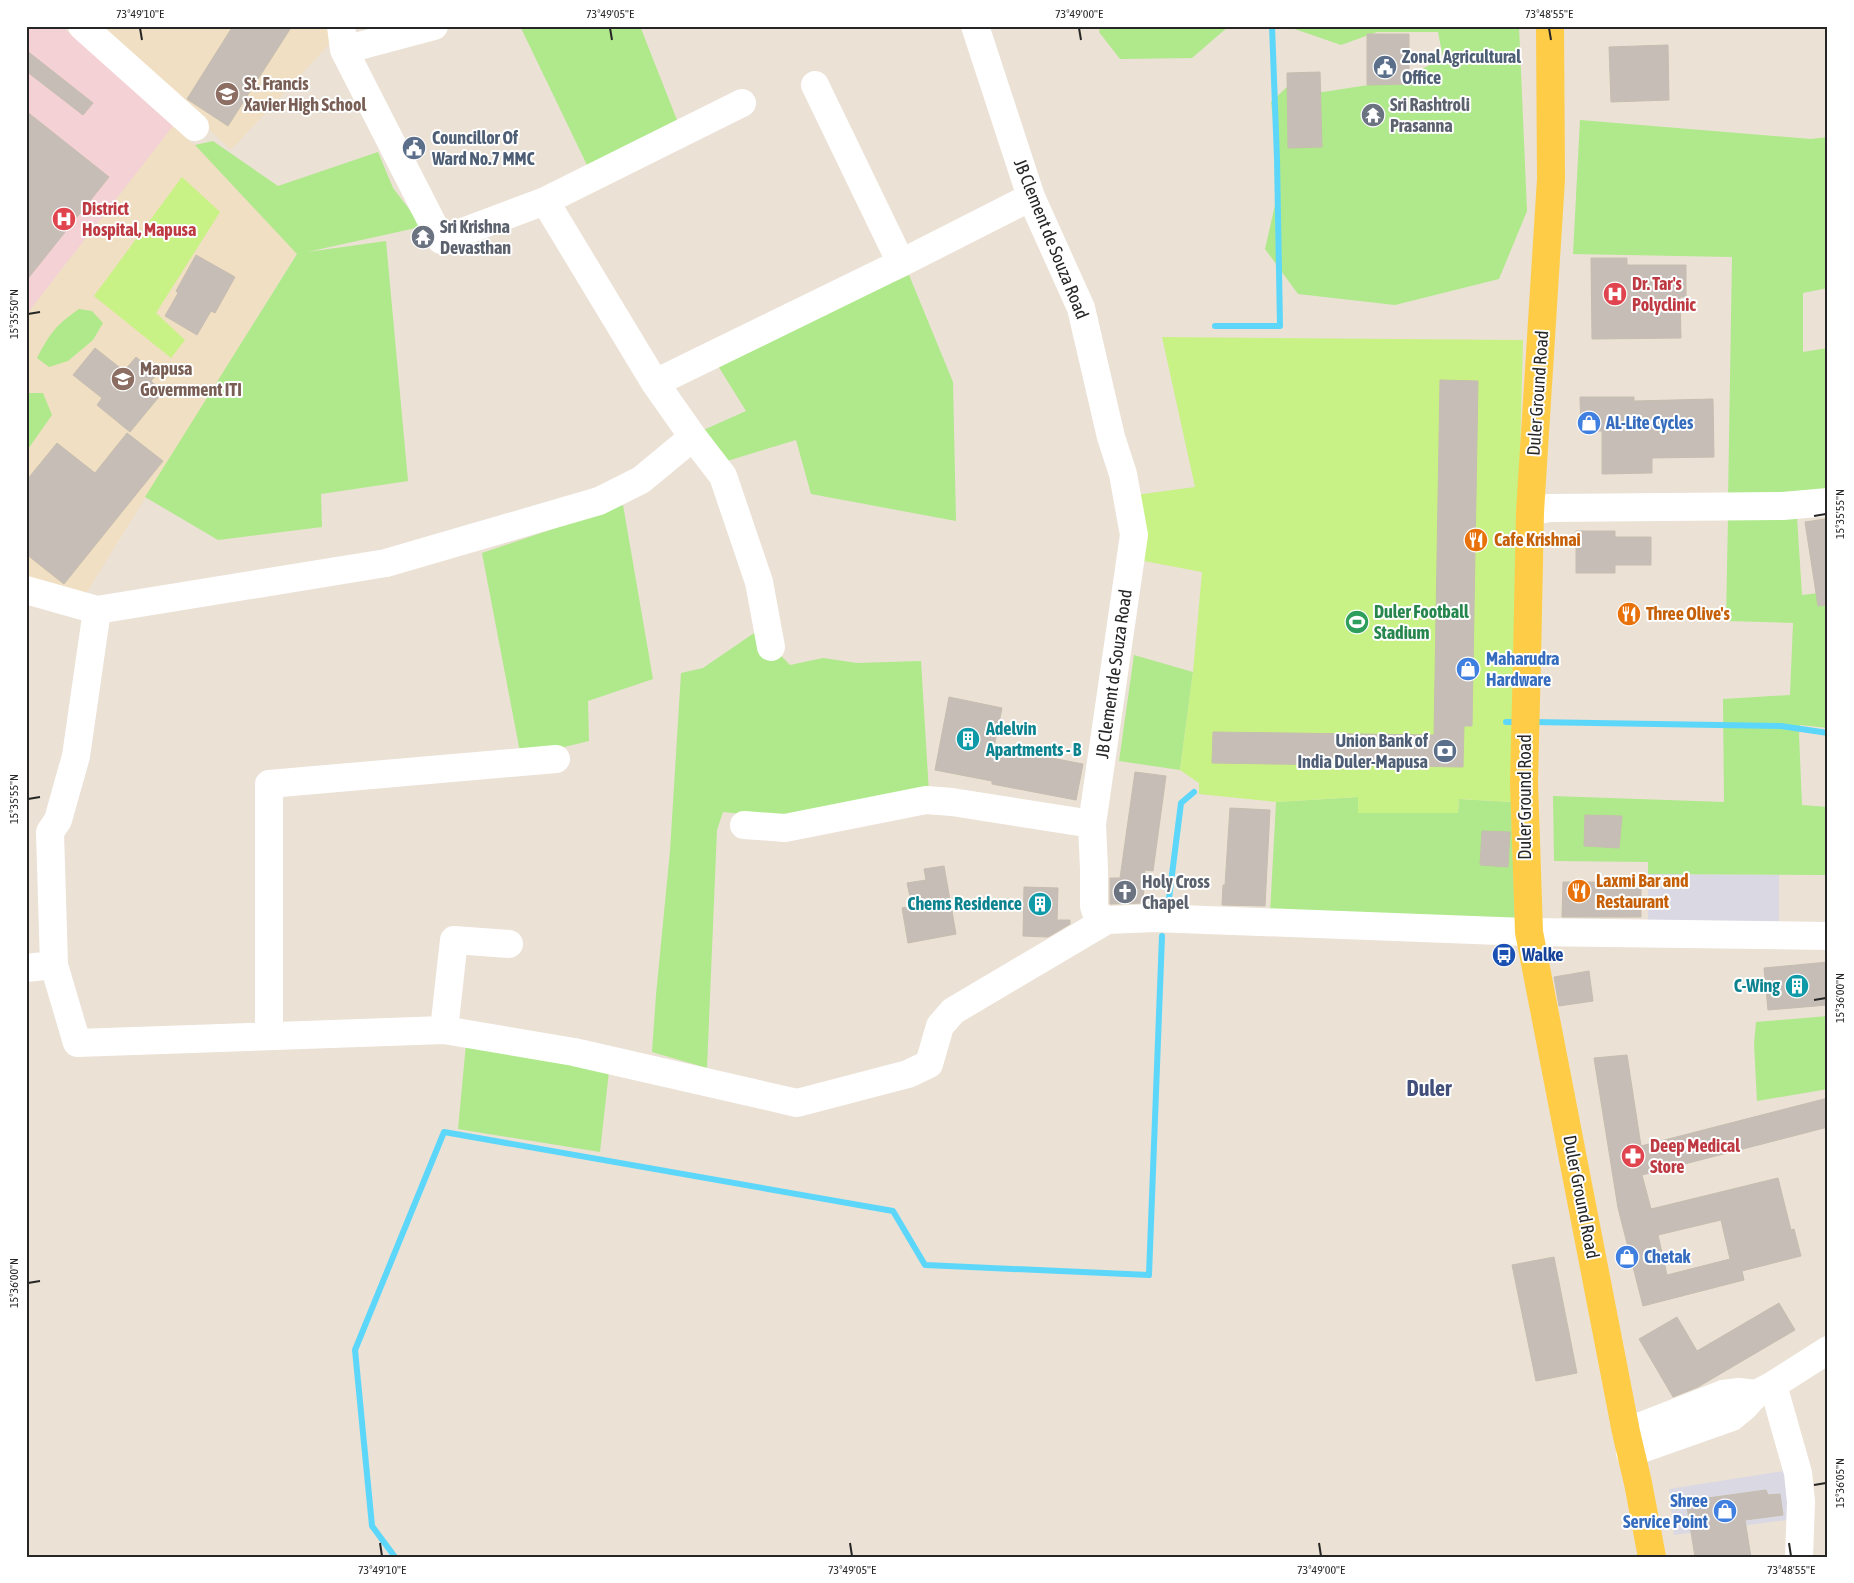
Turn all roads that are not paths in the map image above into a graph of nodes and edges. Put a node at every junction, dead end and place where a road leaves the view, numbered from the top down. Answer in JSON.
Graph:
{"nodes":[{"id":1,"x":82,"y":26,"type":"edge"},
{"id":2,"x":434,"y":26,"type":"edge"},
{"id":3,"x":975,"y":26,"type":"edge"},
{"id":4,"x":1550,"y":26,"type":"edge"},
{"id":5,"x":343,"y":38,"type":"edge"},
{"id":6,"x":815,"y":85,"type":"dead end"},
{"id":7,"x":742,"y":103,"type":"dead end"},
{"id":8,"x":195,"y":127,"type":"dead end"},
{"id":9,"x":1031,"y":196,"type":"junction"},
{"id":10,"x":544,"y":201,"type":"junction"},
{"id":11,"x":901,"y":263,"type":"junction"},
{"id":12,"x":655,"y":383,"type":"junction"},
{"id":13,"x":693,"y":437,"type":"junction"},
{"id":14,"x":1828,"y":502,"type":"edge"},
{"id":15,"x":1530,"y":512,"type":"junction"},
{"id":16,"x":26,"y":590,"type":"edge"},
{"id":17,"x":97,"y":610,"type":"junction"},
{"id":18,"x":771,"y":647,"type":"dead end"},
{"id":19,"x":556,"y":759,"type":"dead end"},
{"id":20,"x":1092,"y":824,"type":"junction"},
{"id":21,"x":744,"y":825,"type":"dead end"},
{"id":22,"x":1107,"y":920,"type":"junction"},
{"id":23,"x":1529,"y":932,"type":"junction"},
{"id":24,"x":1828,"y":936,"type":"edge"},
{"id":25,"x":509,"y":944,"type":"dead end"},
{"id":26,"x":54,"y":965,"type":"junction"},
{"id":27,"x":26,"y":968,"type":"edge"},
{"id":28,"x":444,"y":1030,"type":"junction"},
{"id":29,"x":268,"y":1036,"type":"junction"},
{"id":30,"x":1828,"y":1350,"type":"edge"},
{"id":31,"x":1764,"y":1390,"type":"junction"},
{"id":32,"x":1628,"y":1442,"type":"junction"},
{"id":33,"x":1652,"y":1557,"type":"edge"},
{"id":34,"x":1799,"y":1557,"type":"edge"}],
"edges":[{"from":1,"to":8,"type":"street"},
{"from":2,"to":5,"type":"street"},
{"from":3,"to":9,"type":"street","name":"JB Clement de Souza Road"},
{"from":4,"to":15,"type":"main road","name":"Duler Ground Road"},
{"from":5,"to":10,"type":"street"},
{"from":6,"to":11,"type":"street"},
{"from":7,"to":10,"type":"street"},
{"from":9,"to":11,"type":"street"},
{"from":9,"to":20,"type":"street","name":"JB Clement de Souza Road"},
{"from":10,"to":12,"type":"street"},
{"from":11,"to":12,"type":"street"},
{"from":12,"to":13,"type":"street"},
{"from":13,"to":17,"type":"street"},
{"from":13,"to":18,"type":"street"},
{"from":14,"to":15,"type":"street"},
{"from":15,"to":23,"type":"main road","name":"Duler Ground Road"},
{"from":16,"to":17,"type":"street"},
{"from":17,"to":26,"type":"street"},
{"from":19,"to":29,"type":"street"},
{"from":20,"to":21,"type":"street"},
{"from":20,"to":22,"type":"street","name":"JB Clement de Souza Road"},
{"from":22,"to":23,"type":"street"},
{"from":22,"to":28,"type":"street"},
{"from":23,"to":24,"type":"street"},
{"from":23,"to":32,"type":"main road","name":"Duler Ground Road"},
{"from":25,"to":28,"type":"street"},
{"from":26,"to":27,"type":"street"},
{"from":26,"to":29,"type":"street"},
{"from":28,"to":29,"type":"street"},
{"from":30,"to":31,"type":"street"},
{"from":31,"to":32,"type":"street"},
{"from":31,"to":34,"type":"street"},
{"from":32,"to":33,"type":"main road","name":"Duler Ground Road"}]}
